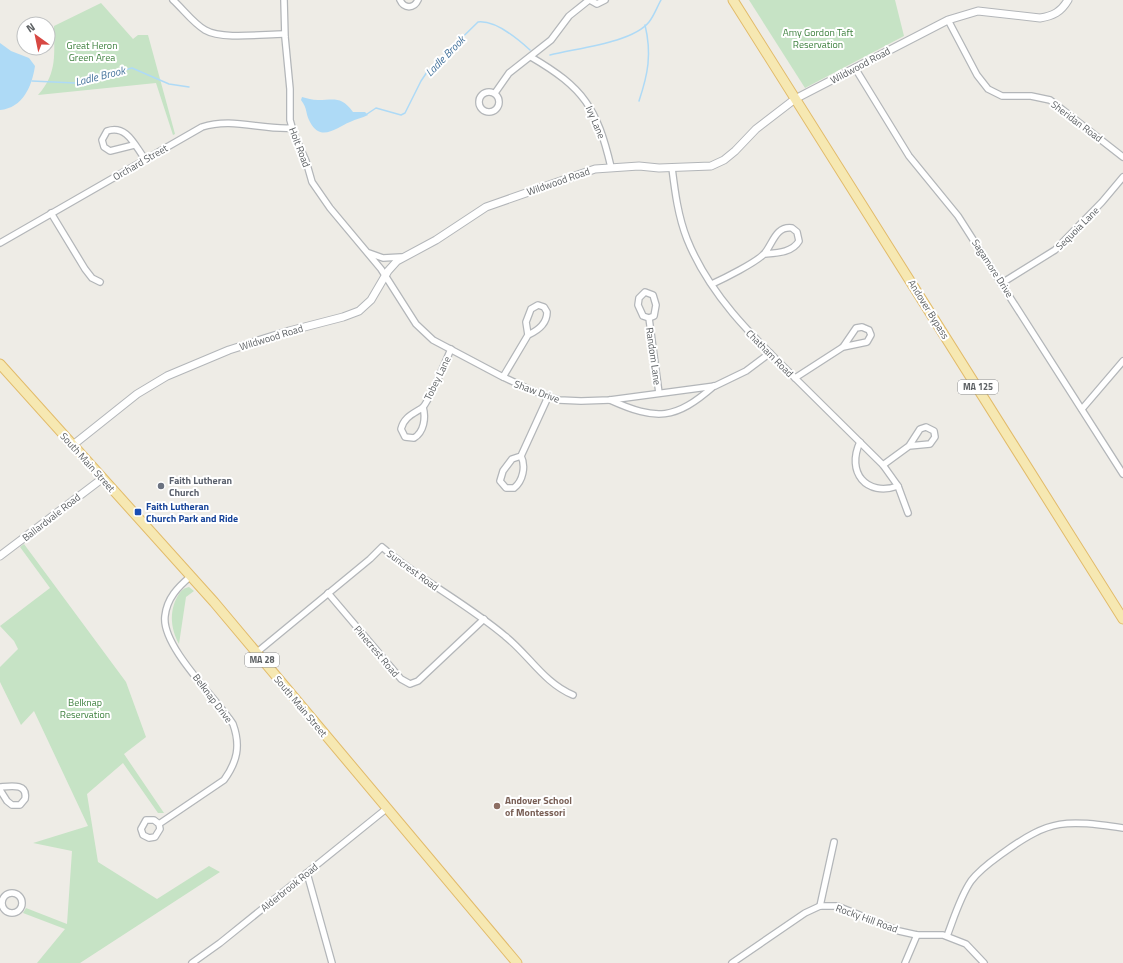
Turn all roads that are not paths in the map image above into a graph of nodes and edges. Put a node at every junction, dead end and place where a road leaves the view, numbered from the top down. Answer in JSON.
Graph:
{"nodes":[{"id":1,"x":173,"y":0,"type":"edge"},
{"id":2,"x":284,"y":0,"type":"edge"},
{"id":3,"x":400,"y":0,"type":"edge"},
{"id":4,"x":418,"y":0,"type":"edge"},
{"id":5,"x":590,"y":0,"type":"edge"},
{"id":6,"x":605,"y":0,"type":"edge"},
{"id":7,"x":733,"y":0,"type":"edge"},
{"id":8,"x":1068,"y":0,"type":"edge"},
{"id":9,"x":948,"y":20,"type":"junction"},
{"id":10,"x":284,"y":34,"type":"junction"},
{"id":11,"x":531,"y":57,"type":"junction"},
{"id":12,"x":855,"y":68,"type":"junction"},
{"id":13,"x":495,"y":93,"type":"dead end"},
{"id":14,"x":796,"y":99,"type":"junction"},
{"id":15,"x":292,"y":128,"type":"junction"},
{"id":16,"x":134,"y":145,"type":"junction"},
{"id":17,"x":1123,"y":156,"type":"edge"},
{"id":18,"x":145,"y":159,"type":"junction"},
{"id":19,"x":611,"y":167,"type":"junction"},
{"id":20,"x":672,"y":168,"type":"junction"},
{"id":21,"x":1123,"y":177,"type":"edge"},
{"id":22,"x":51,"y":213,"type":"junction"},
{"id":23,"x":0,"y":243,"type":"edge"},
{"id":24,"x":366,"y":250,"type":"junction"},
{"id":25,"x":764,"y":254,"type":"junction"},
{"id":26,"x":404,"y":256,"type":"junction"},
{"id":27,"x":385,"y":276,"type":"junction"},
{"id":28,"x":100,"y":282,"type":"dead end"},
{"id":29,"x":1002,"y":283,"type":"junction"},
{"id":30,"x":712,"y":284,"type":"junction"},
{"id":31,"x":649,"y":318,"type":"junction"},
{"id":32,"x":528,"y":335,"type":"junction"},
{"id":33,"x":843,"y":346,"type":"junction"},
{"id":34,"x":451,"y":349,"type":"junction"},
{"id":35,"x":770,"y":353,"type":"junction"},
{"id":36,"x":1123,"y":361,"type":"edge"},
{"id":37,"x":0,"y":364,"type":"edge"},
{"id":38,"x":504,"y":377,"type":"junction"},
{"id":39,"x":795,"y":378,"type":"junction"},
{"id":40,"x":715,"y":386,"type":"junction"},
{"id":41,"x":659,"y":393,"type":"junction"},
{"id":42,"x":548,"y":397,"type":"junction"},
{"id":43,"x":610,"y":400,"type":"junction"},
{"id":44,"x":423,"y":407,"type":"junction"},
{"id":45,"x":1082,"y":409,"type":"junction"},
{"id":46,"x":860,"y":442,"type":"junction"},
{"id":47,"x":73,"y":445,"type":"junction"},
{"id":48,"x":909,"y":446,"type":"junction"},
{"id":49,"x":521,"y":456,"type":"junction"},
{"id":50,"x":883,"y":465,"type":"junction"},
{"id":51,"x":1123,"y":474,"type":"edge"},
{"id":52,"x":103,"y":478,"type":"junction"},
{"id":53,"x":898,"y":486,"type":"junction"},
{"id":54,"x":908,"y":513,"type":"dead end"},
{"id":55,"x":0,"y":556,"type":"edge"},
{"id":56,"x":191,"y":576,"type":"junction"},
{"id":57,"x":328,"y":593,"type":"junction"},
{"id":58,"x":484,"y":619,"type":"junction"},
{"id":59,"x":1123,"y":619,"type":"edge"},
{"id":60,"x":256,"y":653,"type":"junction"},
{"id":61,"x":573,"y":695,"type":"dead end"},
{"id":62,"x":0,"y":788,"type":"edge"},
{"id":63,"x":386,"y":809,"type":"junction"},
{"id":64,"x":159,"y":824,"type":"dead end"},
{"id":65,"x":1123,"y":828,"type":"edge"},
{"id":66,"x":834,"y":842,"type":"dead end"},
{"id":67,"x":307,"y":873,"type":"junction"},
{"id":68,"x":820,"y":906,"type":"junction"},
{"id":69,"x":917,"y":935,"type":"junction"},
{"id":70,"x":947,"y":936,"type":"junction"},
{"id":71,"x":192,"y":963,"type":"edge"},
{"id":72,"x":332,"y":963,"type":"edge"},
{"id":73,"x":517,"y":963,"type":"edge"},
{"id":74,"x":732,"y":963,"type":"edge"},
{"id":75,"x":905,"y":963,"type":"edge"},
{"id":76,"x":984,"y":963,"type":"edge"}],
"edges":[{"from":1,"to":10,"type":"street"},
{"from":2,"to":10,"type":"street","name":"Holt Road"},
{"from":3,"to":4,"type":"street"},
{"from":5,"to":6,"type":"street"},
{"from":5,"to":11,"type":"street"},
{"from":7,"to":14,"type":"main road","name":"Andover Bypass","number":"MA 125"},
{"from":8,"to":9,"type":"street","name":"Wildwood Road"},
{"from":9,"to":12,"type":"street","name":"Wildwood Road"},
{"from":9,"to":17,"type":"street","name":"Sheridan Road"},
{"from":10,"to":15,"type":"street","name":"Holt Road"},
{"from":11,"to":13,"type":"street"},
{"from":11,"to":19,"type":"street","name":"Ivy Lane"},
{"from":12,"to":14,"type":"street","name":"Wildwood Road"},
{"from":12,"to":29,"type":"street","name":"Sagamore Drive"},
{"from":14,"to":20,"type":"street","name":"Wildwood Road"},
{"from":14,"to":59,"type":"main road","name":"Andover Bypass","number":"MA 125"},
{"from":15,"to":18,"type":"street","name":"Orchard Street"},
{"from":15,"to":24,"type":"street","name":"Holt Road"},
{"from":16,"to":16,"type":"street"},
{"from":16,"to":18,"type":"street"},
{"from":18,"to":22,"type":"street","name":"Orchard Street"},
{"from":19,"to":20,"type":"street","name":"Wildwood Road"},
{"from":19,"to":26,"type":"street","name":"Wildwood Road"},
{"from":20,"to":30,"type":"street","name":"Chatham Road"},
{"from":21,"to":29,"type":"street","name":"Sequoia Lane"},
{"from":22,"to":23,"type":"street","name":"Orchard Street"},
{"from":22,"to":28,"type":"street"},
{"from":24,"to":26,"type":"street","name":"Holt Road"},
{"from":24,"to":27,"type":"street","name":"Holt Road"},
{"from":25,"to":25,"type":"street"},
{"from":25,"to":30,"type":"street"},
{"from":26,"to":27,"type":"street","name":"Wildwood Road"},
{"from":27,"to":34,"type":"street","name":"Shaw Drive"},
{"from":27,"to":47,"type":"street","name":"Wildwood Road"},
{"from":29,"to":45,"type":"street","name":"Sagamore Drive"},
{"from":30,"to":35,"type":"street","name":"Chatham Road"},
{"from":31,"to":31,"type":"street","name":"Random Lane"},
{"from":31,"to":41,"type":"street","name":"Random Lane"},
{"from":32,"to":32,"type":"street"},
{"from":32,"to":38,"type":"street"},
{"from":33,"to":33,"type":"street"},
{"from":33,"to":39,"type":"street"},
{"from":34,"to":38,"type":"street","name":"Shaw Drive"},
{"from":34,"to":44,"type":"street","name":"Tobey Lane"},
{"from":35,"to":39,"type":"street","name":"Chatham Road"},
{"from":35,"to":40,"type":"street","name":"Shaw Drive"},
{"from":36,"to":45,"type":"street"},
{"from":37,"to":47,"type":"main road","name":"South Main Street","number":"MA 28"},
{"from":38,"to":42,"type":"street","name":"Shaw Drive"},
{"from":39,"to":46,"type":"street","name":"Chatham Road"},
{"from":40,"to":41,"type":"street","name":"Shaw Drive"},
{"from":40,"to":43,"type":"street"},
{"from":41,"to":43,"type":"street","name":"Shaw Drive"},
{"from":42,"to":43,"type":"street","name":"Shaw Drive"},
{"from":42,"to":49,"type":"street"},
{"from":44,"to":44,"type":"street","name":"Tobey Lane"},
{"from":45,"to":51,"type":"street","name":"Sagamore Drive"},
{"from":46,"to":50,"type":"street","name":"Chatham Road"},
{"from":46,"to":53,"type":"street"},
{"from":47,"to":52,"type":"main road","name":"South Main Street","number":"MA 28"},
{"from":48,"to":48,"type":"street"},
{"from":48,"to":50,"type":"street"},
{"from":49,"to":49,"type":"street"},
{"from":50,"to":53,"type":"street","name":"Chatham Road"},
{"from":52,"to":55,"type":"street","name":"Ballardvale Road"},
{"from":52,"to":56,"type":"main road","name":"South Main Street","number":"MA 28"},
{"from":53,"to":54,"type":"street","name":"Chatham Road"},
{"from":56,"to":60,"type":"main road","name":"South Main Street","number":"MA 28"},
{"from":56,"to":64,"type":"street","name":"Belknap Drive"},
{"from":57,"to":58,"type":"street","name":"Suncrest Road"},
{"from":57,"to":58,"type":"street","name":"Pinecrest Road"},
{"from":57,"to":60,"type":"street","name":"Suncrest Road"},
{"from":58,"to":61,"type":"street","name":"Suncrest Road"},
{"from":60,"to":63,"type":"main road","name":"South Main Street","number":"MA 28"},
{"from":62,"to":62,"type":"street"},
{"from":63,"to":67,"type":"street","name":"Alderbrook Road"},
{"from":63,"to":73,"type":"main road","name":"South Main Street","number":"MA 28"},
{"from":65,"to":70,"type":"street"},
{"from":66,"to":68,"type":"street"},
{"from":67,"to":71,"type":"street","name":"Alderbrook Road"},
{"from":67,"to":72,"type":"street"},
{"from":68,"to":69,"type":"street","name":"Rocky Hill Road"},
{"from":68,"to":74,"type":"street","name":"Rocky Hill Road"},
{"from":69,"to":70,"type":"street","name":"Rocky Hill Road"},
{"from":69,"to":75,"type":"street"},
{"from":70,"to":76,"type":"street","name":"Rocky Hill Road"}]}
